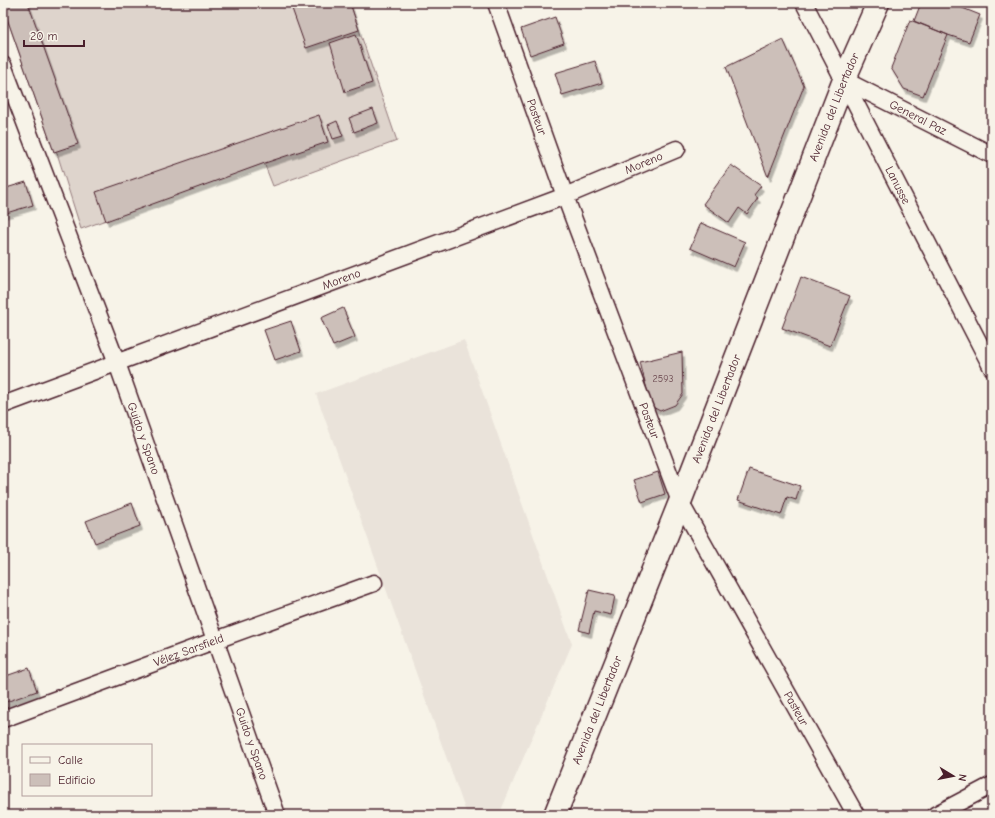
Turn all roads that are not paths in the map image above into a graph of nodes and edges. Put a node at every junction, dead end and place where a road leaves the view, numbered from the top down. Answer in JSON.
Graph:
{"nodes":[{"id":1,"x":496,"y":3,"type":"edge"},
{"id":2,"x":804,"y":3,"type":"edge"},
{"id":3,"x":878,"y":3,"type":"edge"},
{"id":4,"x":3,"y":65,"type":"edge"},
{"id":5,"x":844,"y":80,"type":"junction"},
{"id":6,"x":6,"y":84,"type":"edge"},
{"id":7,"x":678,"y":148,"type":"dead end"},
{"id":8,"x":992,"y":155,"type":"edge"},
{"id":9,"x":565,"y":196,"type":"junction"},
{"id":10,"x":117,"y":363,"type":"junction"},
{"id":11,"x":992,"y":368,"type":"edge"},
{"id":12,"x":3,"y":405,"type":"edge"},
{"id":13,"x":680,"y":502,"type":"junction"},
{"id":14,"x":374,"y":583,"type":"dead end"},
{"id":15,"x":216,"y":640,"type":"junction"},
{"id":16,"x":3,"y":719,"type":"edge"},
{"id":17,"x":992,"y":785,"type":"edge"},
{"id":18,"x":558,"y":814,"type":"edge"},
{"id":19,"x":277,"y":815,"type":"edge"},
{"id":20,"x":856,"y":815,"type":"edge"},
{"id":21,"x":935,"y":815,"type":"edge"}],
"edges":[{"from":1,"to":9,"type":"street","name":"Pasteur"},
{"from":2,"to":5,"type":"street","name":"Lanusse"},
{"from":3,"to":5,"type":"main road","name":"Avenida del Libertador"},
{"from":4,"to":6,"type":"street","name":"Guido y Spano"},
{"from":5,"to":8,"type":"street","name":"General Paz"},
{"from":5,"to":11,"type":"street","name":"Lanusse"},
{"from":5,"to":13,"type":"main road","name":"Avenida del Libertador"},
{"from":6,"to":10,"type":"street","name":"Guido y Spano"},
{"from":7,"to":9,"type":"street","name":"Moreno"},
{"from":9,"to":10,"type":"street","name":"Moreno"},
{"from":9,"to":13,"type":"street","name":"Pasteur"},
{"from":10,"to":12,"type":"street","name":"Moreno"},
{"from":10,"to":15,"type":"street","name":"Guido y Spano"},
{"from":13,"to":18,"type":"main road","name":"Avenida del Libertador"},
{"from":13,"to":20,"type":"street","name":"Pasteur"},
{"from":14,"to":15,"type":"street","name":"Vélez Sarsfield"},
{"from":15,"to":16,"type":"street","name":"Vélez Sarsfield"},
{"from":15,"to":19,"type":"street","name":"Guido y Spano"},
{"from":17,"to":21,"type":"street"}]}
